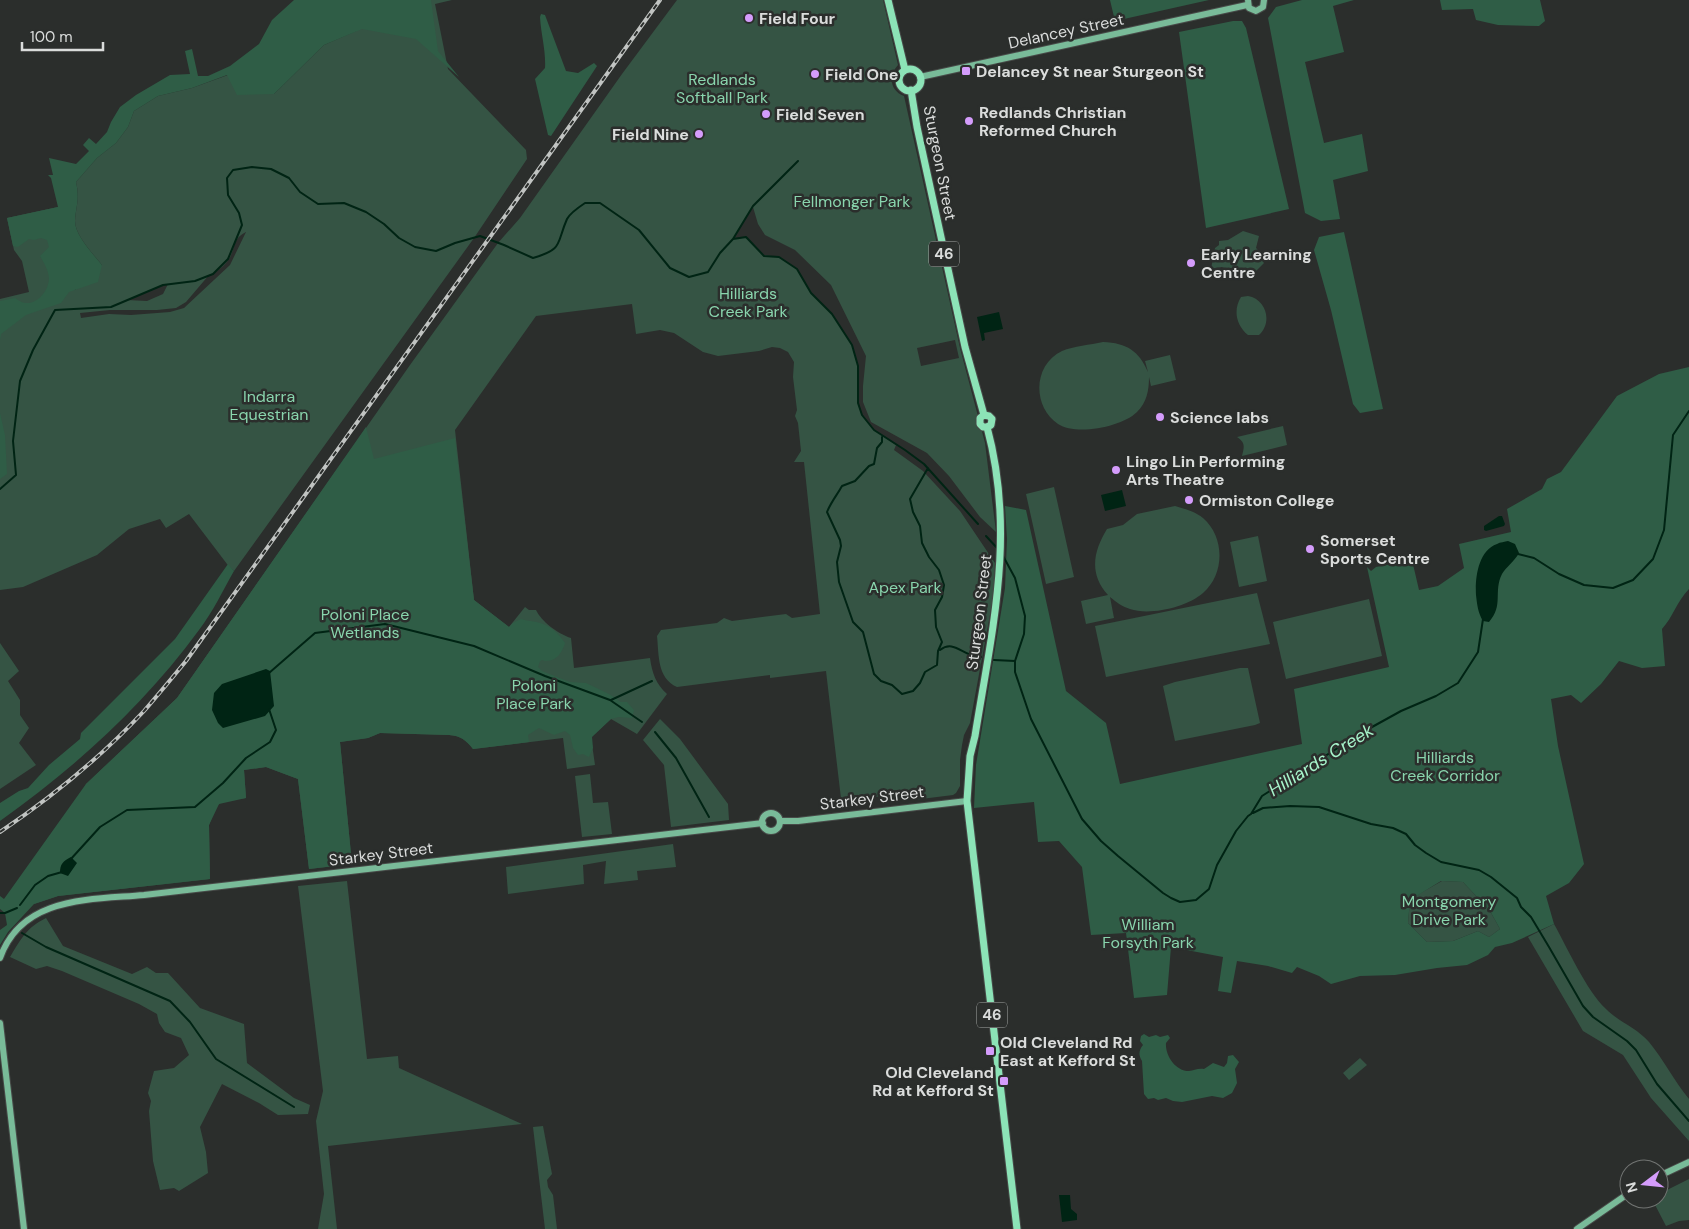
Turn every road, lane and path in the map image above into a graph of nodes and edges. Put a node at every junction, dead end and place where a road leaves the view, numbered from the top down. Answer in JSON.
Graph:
{"nodes":[{"id":1,"x":888,"y":0,"type":"edge"},
{"id":2,"x":1265,"y":0,"type":"edge"},
{"id":3,"x":1248,"y":3,"type":"edge"},
{"id":4,"x":905,"y":70,"type":"junction"},
{"id":5,"x":920,"y":77,"type":"junction"},
{"id":6,"x":912,"y":90,"type":"junction"},
{"id":7,"x":967,"y":801,"type":"junction"},
{"id":8,"x":780,"y":821,"type":"junction"},
{"id":9,"x":762,"y":823,"type":"junction"},
{"id":10,"x":0,"y":958,"type":"edge"},
{"id":11,"x":0,"y":1023,"type":"edge"},
{"id":12,"x":1689,"y":1162,"type":"edge"},
{"id":13,"x":1669,"y":1171,"type":"edge"},
{"id":14,"x":1619,"y":1200,"type":"edge"},
{"id":15,"x":24,"y":1229,"type":"edge"},
{"id":16,"x":1017,"y":1229,"type":"edge"},
{"id":17,"x":1577,"y":1229,"type":"edge"}],
"edges":[{"from":1,"to":4,"type":"main road","number":"46"},
{"from":2,"to":3,"type":"street","name":"Delancey Street"},
{"from":3,"to":5,"type":"street","name":"Delancey Street"},
{"from":4,"to":5,"type":"main road"},
{"from":4,"to":6,"type":"main road","number":"46"},
{"from":5,"to":6,"type":"main road"},
{"from":6,"to":7,"type":"main road","name":"Sturgeon Street","number":"46"},
{"from":7,"to":8,"type":"street","name":"Starkey Street"},
{"from":7,"to":16,"type":"main road","number":"46"},
{"from":8,"to":9,"type":"street"},
{"from":8,"to":9,"type":"street"},
{"from":9,"to":10,"type":"street","name":"Starkey Street"},
{"from":11,"to":15,"type":"street"},
{"from":12,"to":13,"type":"street"},
{"from":14,"to":17,"type":"street"}]}
